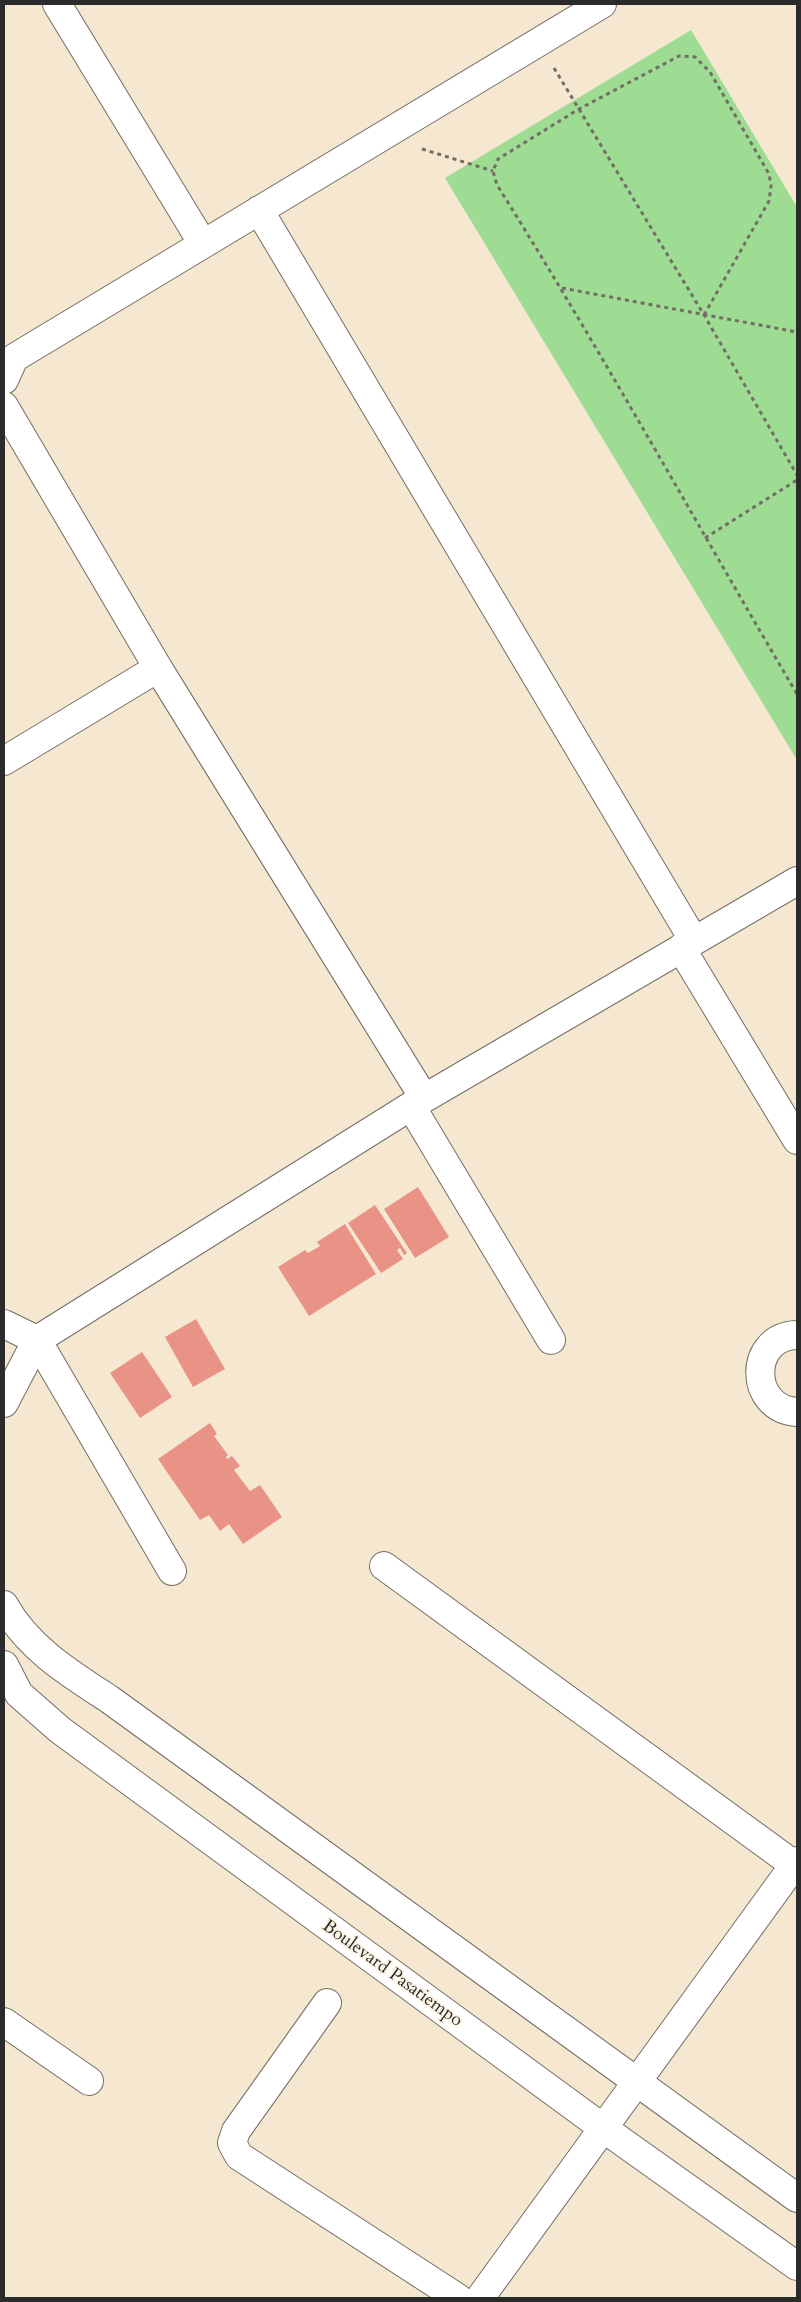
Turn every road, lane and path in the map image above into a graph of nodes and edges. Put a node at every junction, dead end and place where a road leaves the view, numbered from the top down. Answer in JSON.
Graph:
{"nodes":[{"id":1,"x":57,"y":4,"type":"edge"},
{"id":2,"x":602,"y":4,"type":"edge"},
{"id":3,"x":538,"y":42,"type":"junction"},
{"id":4,"x":579,"y":109,"type":"junction"},
{"id":5,"x":381,"y":137,"type":"junction"},
{"id":6,"x":493,"y":171,"type":"junction"},
{"id":7,"x":259,"y":210,"type":"junction"},
{"id":8,"x":203,"y":244,"type":"junction"},
{"id":9,"x":562,"y":288,"type":"junction"},
{"id":10,"x":704,"y":315,"type":"junction"},
{"id":11,"x":797,"y":332,"type":"edge"},
{"id":12,"x":4,"y":380,"type":"edge"},
{"id":13,"x":4,"y":406,"type":"edge"},
{"id":14,"x":797,"y":475,"type":"edge"},
{"id":15,"x":797,"y":480,"type":"edge"},
{"id":16,"x":705,"y":538,"type":"junction"},
{"id":17,"x":158,"y":668,"type":"junction"},
{"id":18,"x":797,"y":694,"type":"edge"},
{"id":19,"x":4,"y":761,"type":"edge"},
{"id":20,"x":797,"y":881,"type":"edge"},
{"id":21,"x":688,"y":944,"type":"junction"},
{"id":22,"x":418,"y":1102,"type":"junction"},
{"id":23,"x":797,"y":1140,"type":"edge"},
{"id":24,"x":4,"y":1324,"type":"edge"},
{"id":25,"x":797,"y":1335,"type":"edge"},
{"id":26,"x":37,"y":1340,"type":"junction"},
{"id":27,"x":551,"y":1340,"type":"dead end"},
{"id":28,"x":4,"y":1403,"type":"edge"},
{"id":29,"x":797,"y":1412,"type":"edge"},
{"id":30,"x":384,"y":1566,"type":"dead end"},
{"id":31,"x":172,"y":1571,"type":"dead end"},
{"id":32,"x":4,"y":1605,"type":"edge"},
{"id":33,"x":4,"y":1665,"type":"edge"},
{"id":34,"x":796,"y":1864,"type":"edge"},
{"id":35,"x":327,"y":2003,"type":"dead end"},
{"id":36,"x":4,"y":2022,"type":"edge"},
{"id":37,"x":89,"y":2080,"type":"dead end"},
{"id":38,"x":636,"y":2082,"type":"junction"},
{"id":39,"x":603,"y":2128,"type":"junction"},
{"id":40,"x":797,"y":2198,"type":"edge"},
{"id":41,"x":797,"y":2266,"type":"edge"},
{"id":42,"x":458,"y":2298,"type":"edge"},
{"id":43,"x":480,"y":2298,"type":"edge"}],
"edges":[{"from":1,"to":8,"type":"street"},
{"from":2,"to":3,"type":"street"},
{"from":3,"to":4,"type":"path"},
{"from":3,"to":5,"type":"street"},
{"from":4,"to":6,"type":"path"},
{"from":4,"to":10,"type":"path"},
{"from":4,"to":10,"type":"path"},
{"from":5,"to":6,"type":"path"},
{"from":5,"to":7,"type":"street"},
{"from":6,"to":9,"type":"path"},
{"from":7,"to":8,"type":"street"},
{"from":7,"to":21,"type":"street"},
{"from":8,"to":12,"type":"street"},
{"from":9,"to":10,"type":"path"},
{"from":9,"to":16,"type":"path"},
{"from":10,"to":11,"type":"path"},
{"from":10,"to":14,"type":"path"},
{"from":13,"to":17,"type":"street"},
{"from":15,"to":16,"type":"path"},
{"from":16,"to":18,"type":"path"},
{"from":17,"to":19,"type":"street"},
{"from":17,"to":22,"type":"street"},
{"from":20,"to":21,"type":"street"},
{"from":21,"to":22,"type":"street"},
{"from":21,"to":23,"type":"street"},
{"from":22,"to":26,"type":"street"},
{"from":22,"to":27,"type":"street"},
{"from":24,"to":26,"type":"street"},
{"from":25,"to":29,"type":"street"},
{"from":26,"to":28,"type":"street"},
{"from":26,"to":31,"type":"street"},
{"from":30,"to":34,"type":"street"},
{"from":32,"to":38,"type":"street"},
{"from":33,"to":39,"type":"street","name":"Boulevard Pasatiempo"},
{"from":34,"to":38,"type":"street"},
{"from":35,"to":42,"type":"street"},
{"from":36,"to":37,"type":"street"},
{"from":38,"to":39,"type":"street"},
{"from":38,"to":40,"type":"street"},
{"from":39,"to":41,"type":"street","name":"Boulevard Pasatiempo"},
{"from":39,"to":43,"type":"street"}]}
